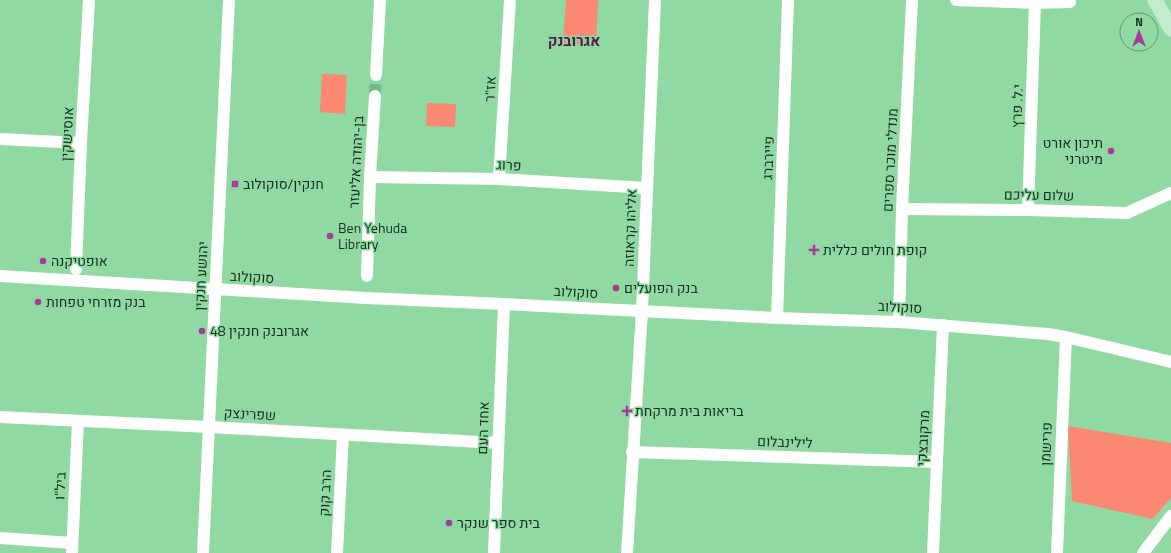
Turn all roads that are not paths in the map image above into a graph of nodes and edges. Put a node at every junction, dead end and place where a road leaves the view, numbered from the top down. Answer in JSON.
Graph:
{"nodes":[{"id":1,"x":90,"y":0,"type":"edge"},
{"id":2,"x":229,"y":0,"type":"edge"},
{"id":3,"x":380,"y":0,"type":"edge"},
{"id":4,"x":510,"y":0,"type":"edge"},
{"id":5,"x":655,"y":0,"type":"edge"},
{"id":6,"x":788,"y":0,"type":"edge"},
{"id":7,"x":912,"y":0,"type":"edge"},
{"id":8,"x":956,"y":0,"type":"edge"},
{"id":9,"x":1155,"y":0,"type":"edge"},
{"id":10,"x":1070,"y":2,"type":"dead end"},
{"id":11,"x":1035,"y":3,"type":"junction"},
{"id":12,"x":1171,"y":29,"type":"edge"},
{"id":13,"x":376,"y":75,"type":"tunnel mouth"},
{"id":14,"x":375,"y":96,"type":"tunnel mouth"},
{"id":15,"x":0,"y":139,"type":"edge"},
{"id":16,"x":81,"y":143,"type":"junction"},
{"id":17,"x":370,"y":177,"type":"junction"},
{"id":18,"x":500,"y":179,"type":"junction"},
{"id":19,"x":647,"y":188,"type":"junction"},
{"id":20,"x":1171,"y":193,"type":"edge"},
{"id":21,"x":902,"y":209,"type":"junction"},
{"id":22,"x":1028,"y":210,"type":"junction"},
{"id":23,"x":76,"y":269,"type":"dead end"},
{"id":24,"x":0,"y":276,"type":"edge"},
{"id":25,"x":367,"y":276,"type":"dead end"},
{"id":26,"x":215,"y":290,"type":"junction"},
{"id":27,"x":504,"y":304,"type":"junction"},
{"id":28,"x":642,"y":311,"type":"junction"},
{"id":29,"x":777,"y":318,"type":"junction"},
{"id":30,"x":899,"y":322,"type":"junction"},
{"id":31,"x":943,"y":325,"type":"junction"},
{"id":32,"x":1066,"y":336,"type":"junction"},
{"id":33,"x":1171,"y":362,"type":"edge"},
{"id":34,"x":0,"y":417,"type":"edge"},
{"id":35,"x":78,"y":421,"type":"junction"},
{"id":36,"x":209,"y":427,"type":"junction"},
{"id":37,"x":343,"y":435,"type":"junction"},
{"id":38,"x":498,"y":443,"type":"junction"},
{"id":39,"x":632,"y":452,"type":"junction"},
{"id":40,"x":937,"y":462,"type":"junction"},
{"id":41,"x":1171,"y":516,"type":"edge"},
{"id":42,"x":0,"y":538,"type":"edge"},
{"id":43,"x":72,"y":548,"type":"edge"},
{"id":44,"x":203,"y":553,"type":"edge"},
{"id":45,"x":337,"y":553,"type":"edge"},
{"id":46,"x":494,"y":553,"type":"edge"},
{"id":47,"x":627,"y":553,"type":"edge"},
{"id":48,"x":933,"y":553,"type":"edge"},
{"id":49,"x":1057,"y":553,"type":"edge"},
{"id":50,"x":1143,"y":553,"type":"edge"}],
"edges":[{"from":1,"to":16,"type":"street","name":"אוסישקין"},
{"from":2,"to":26,"type":"street","name":"יהושע חנקין"},
{"from":3,"to":13,"type":"street"},
{"from":4,"to":18,"type":"street","name":"אז\"ר"},
{"from":5,"to":19,"type":"street","name":"אליהו קראוזה"},
{"from":6,"to":29,"type":"street","name":"פיירברג"},
{"from":7,"to":21,"type":"street","name":"מנדלי מוכר ספרים"},
{"from":8,"to":11,"type":"street"},
{"from":9,"to":12,"type":"main road"},
{"from":10,"to":11,"type":"street"},
{"from":11,"to":22,"type":"street","name":"י.ל. פרץ"},
{"from":14,"to":17,"type":"street","name":"בן-יהודה אליעזר"},
{"from":15,"to":16,"type":"street"},
{"from":16,"to":23,"type":"street","name":"אוסישקין"},
{"from":17,"to":18,"type":"street","name":"פרוג"},
{"from":17,"to":25,"type":"street","name":"בן-יהודה אליעזר"},
{"from":18,"to":19,"type":"street","name":"פרוג"},
{"from":19,"to":28,"type":"street","name":"אליהו קראוזה"},
{"from":20,"to":22,"type":"street","name":"שלום עליכם"},
{"from":21,"to":22,"type":"street","name":"שלום עליכם"},
{"from":21,"to":30,"type":"street","name":"מנדלי מוכר ספרים"},
{"from":24,"to":26,"type":"street","name":"סוקולוב"},
{"from":26,"to":27,"type":"street","name":"סוקולוב"},
{"from":26,"to":36,"type":"street","name":"יהושע חנקין"},
{"from":27,"to":28,"type":"street","name":"סוקולוב"},
{"from":27,"to":38,"type":"street","name":"אחד העם"},
{"from":28,"to":29,"type":"street","name":"סוקולוב"},
{"from":28,"to":39,"type":"street","name":"אליהו קראוזה"},
{"from":29,"to":30,"type":"street","name":"סוקולוב"},
{"from":30,"to":31,"type":"street","name":"סוקולוב"},
{"from":31,"to":32,"type":"street","name":"סוקולוב"},
{"from":31,"to":40,"type":"street","name":"מרקובצקי"},
{"from":32,"to":33,"type":"street","name":"סוקולוב"},
{"from":32,"to":49,"type":"street","name":"פרישמן"},
{"from":34,"to":35,"type":"street","name":"שפרינצק"},
{"from":35,"to":36,"type":"street","name":"שפרינצק"},
{"from":35,"to":43,"type":"street","name":"ביל\"ו"},
{"from":36,"to":37,"type":"street","name":"שפרינצק"},
{"from":36,"to":44,"type":"street","name":"יהושע חנקין"},
{"from":37,"to":38,"type":"street","name":"שפרינצק"},
{"from":37,"to":45,"type":"street","name":"הרב קוק"},
{"from":38,"to":46,"type":"street","name":"אחד העם"},
{"from":39,"to":40,"type":"street","name":"לילינבלום"},
{"from":39,"to":47,"type":"street","name":"אליהו קראוזה"},
{"from":40,"to":48,"type":"street","name":"מרקובצקי"},
{"from":41,"to":50,"type":"street"},
{"from":42,"to":43,"type":"street"}]}
